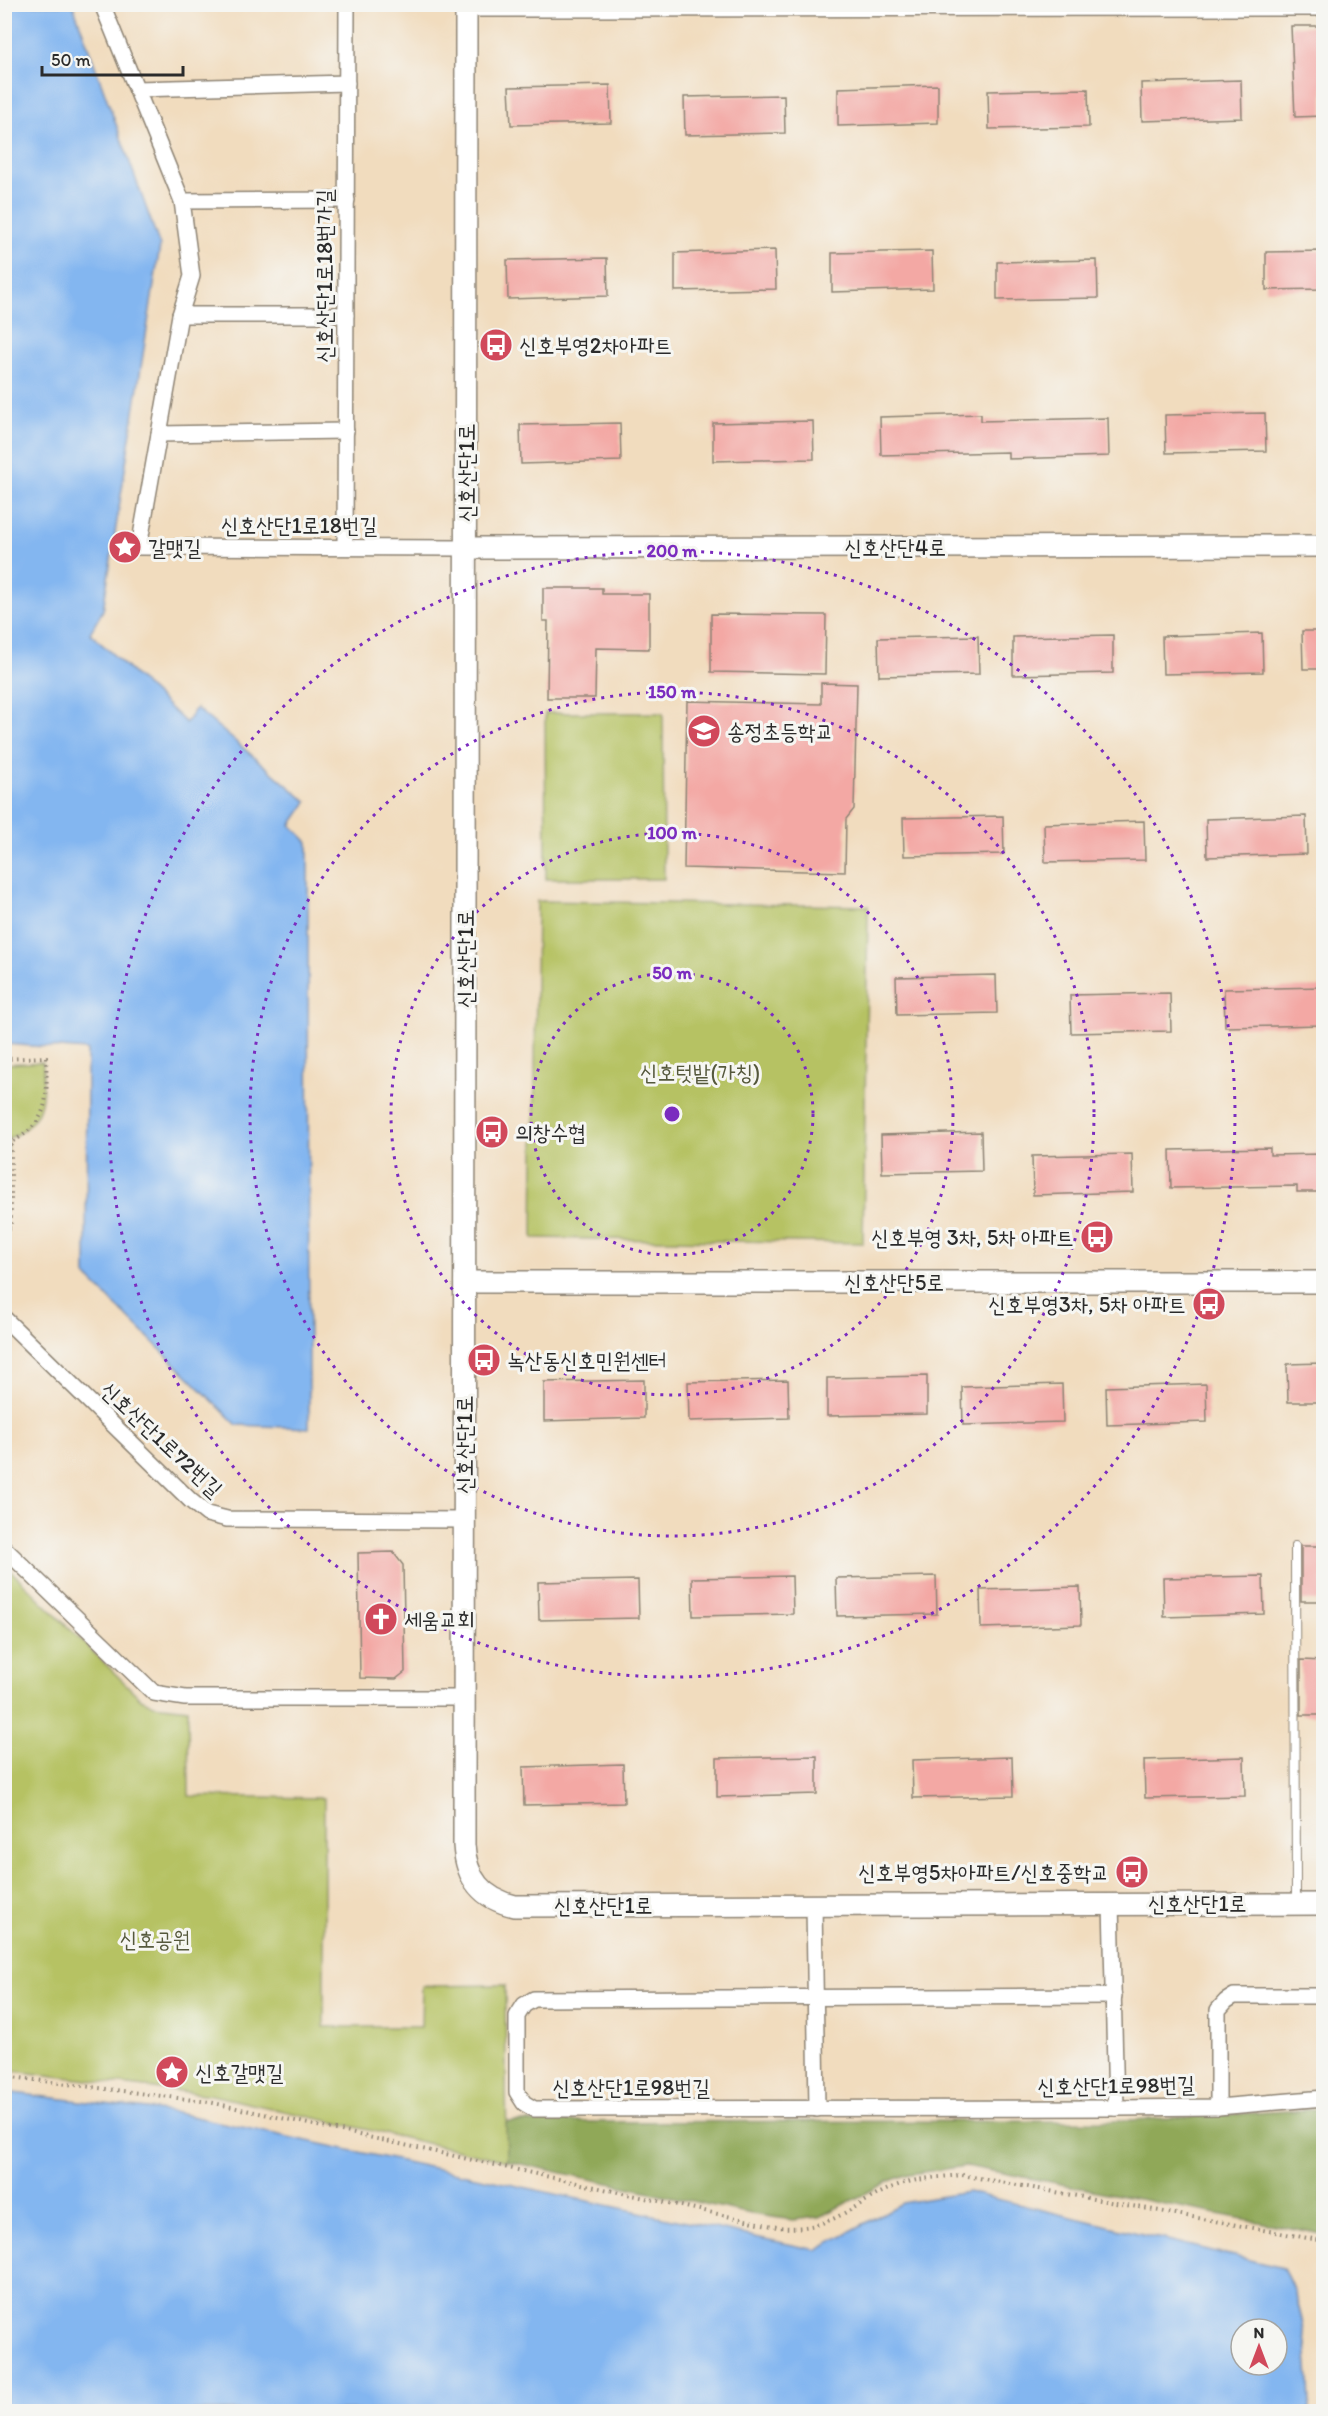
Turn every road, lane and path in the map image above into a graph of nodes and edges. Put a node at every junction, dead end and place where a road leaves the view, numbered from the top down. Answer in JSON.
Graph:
{"nodes":[{"id":1,"x":102,"y":4,"type":"edge"},
{"id":2,"x":347,"y":4,"type":"edge"},
{"id":3,"x":466,"y":5,"type":"edge"},
{"id":4,"x":1323,"y":5,"type":"edge"},
{"id":5,"x":347,"y":83,"type":"junction"},
{"id":6,"x":138,"y":89,"type":"junction"},
{"id":7,"x":347,"y":200,"type":"junction"},
{"id":8,"x":182,"y":201,"type":"junction"},
{"id":9,"x":180,"y":315,"type":"junction"},
{"id":10,"x":346,"y":315,"type":"junction"},
{"id":11,"x":346,"y":431,"type":"junction"},
{"id":12,"x":159,"y":434,"type":"junction"},
{"id":13,"x":1323,"y":546,"type":"edge"},
{"id":14,"x":345,"y":547,"type":"junction"},
{"id":15,"x":466,"y":548,"type":"junction"},
{"id":16,"x":4,"y":1059,"type":"edge"},
{"id":17,"x":4,"y":1228,"type":"edge"},
{"id":18,"x":465,"y":1282,"type":"junction"},
{"id":19,"x":1323,"y":1282,"type":"edge"},
{"id":20,"x":4,"y":1318,"type":"edge"},
{"id":21,"x":464,"y":1520,"type":"junction"},
{"id":22,"x":1295,"y":1546,"type":"dead end"},
{"id":23,"x":4,"y":1548,"type":"edge"},
{"id":24,"x":464,"y":1698,"type":"junction"},
{"id":25,"x":813,"y":1903,"type":"junction"},
{"id":26,"x":1111,"y":1903,"type":"junction"},
{"id":27,"x":1296,"y":1904,"type":"junction"},
{"id":28,"x":1323,"y":1904,"type":"edge"},
{"id":29,"x":1114,"y":1996,"type":"junction"},
{"id":30,"x":1323,"y":1996,"type":"edge"},
{"id":31,"x":815,"y":1998,"type":"junction"},
{"id":32,"x":4,"y":2076,"type":"edge"},
{"id":33,"x":1323,"y":2098,"type":"edge"},
{"id":34,"x":1218,"y":2106,"type":"junction"},
{"id":35,"x":1116,"y":2108,"type":"junction"},
{"id":36,"x":817,"y":2109,"type":"junction"},
{"id":37,"x":1323,"y":2241,"type":"edge"}],
"edges":[{"from":1,"to":6,"type":"street","name":"신호산단1로18번길"},
{"from":2,"to":5,"type":"street","name":"신호산단1로18번가길"},
{"from":3,"to":4,"type":"main road"},
{"from":3,"to":15,"type":"main road","name":"신호산단1로"},
{"from":5,"to":6,"type":"street"},
{"from":5,"to":7,"type":"street","name":"신호산단1로18번가길"},
{"from":6,"to":8,"type":"street","name":"신호산단1로18번길"},
{"from":7,"to":8,"type":"street"},
{"from":7,"to":10,"type":"street","name":"신호산단1로18번가길"},
{"from":8,"to":9,"type":"street","name":"신호산단1로18번길"},
{"from":9,"to":10,"type":"street"},
{"from":9,"to":12,"type":"street","name":"신호산단1로18번길"},
{"from":10,"to":11,"type":"street","name":"신호산단1로18번가길"},
{"from":11,"to":12,"type":"street"},
{"from":11,"to":14,"type":"street","name":"신호산단1로18번가길"},
{"from":12,"to":14,"type":"street","name":"신호산단1로18번길"},
{"from":13,"to":15,"type":"main road","name":"신호산단4로"},
{"from":14,"to":15,"type":"street","name":"신호산단1로18번길"},
{"from":15,"to":18,"type":"main road","name":"신호산단1로"},
{"from":16,"to":17,"type":"path"},
{"from":18,"to":19,"type":"main road","name":"신호산단5로"},
{"from":18,"to":21,"type":"main road","name":"신호산단1로"},
{"from":20,"to":21,"type":"street","name":"신호산단1로72번길"},
{"from":21,"to":24,"type":"main road","name":"신호산단1로"},
{"from":22,"to":27,"type":"lane"},
{"from":23,"to":24,"type":"street"},
{"from":24,"to":25,"type":"main road","name":"신호산단1로"},
{"from":25,"to":26,"type":"main road","name":"신호산단1로"},
{"from":25,"to":31,"type":"street"},
{"from":26,"to":27,"type":"main road","name":"신호산단1로"},
{"from":26,"to":29,"type":"street"},
{"from":27,"to":28,"type":"main road","name":"신호산단1로"},
{"from":29,"to":31,"type":"street","name":"신호산단1로98번길"},
{"from":29,"to":35,"type":"street"},
{"from":30,"to":34,"type":"street","name":"신호산단1로98번길"},
{"from":31,"to":36,"type":"street"},
{"from":31,"to":36,"type":"street","name":"신호산단1로98번길"},
{"from":32,"to":37,"type":"path"},
{"from":33,"to":34,"type":"street","name":"신호산단1로98번길"},
{"from":34,"to":35,"type":"street","name":"신호산단1로98번길"},
{"from":35,"to":36,"type":"street","name":"신호산단1로98번길"}]}
